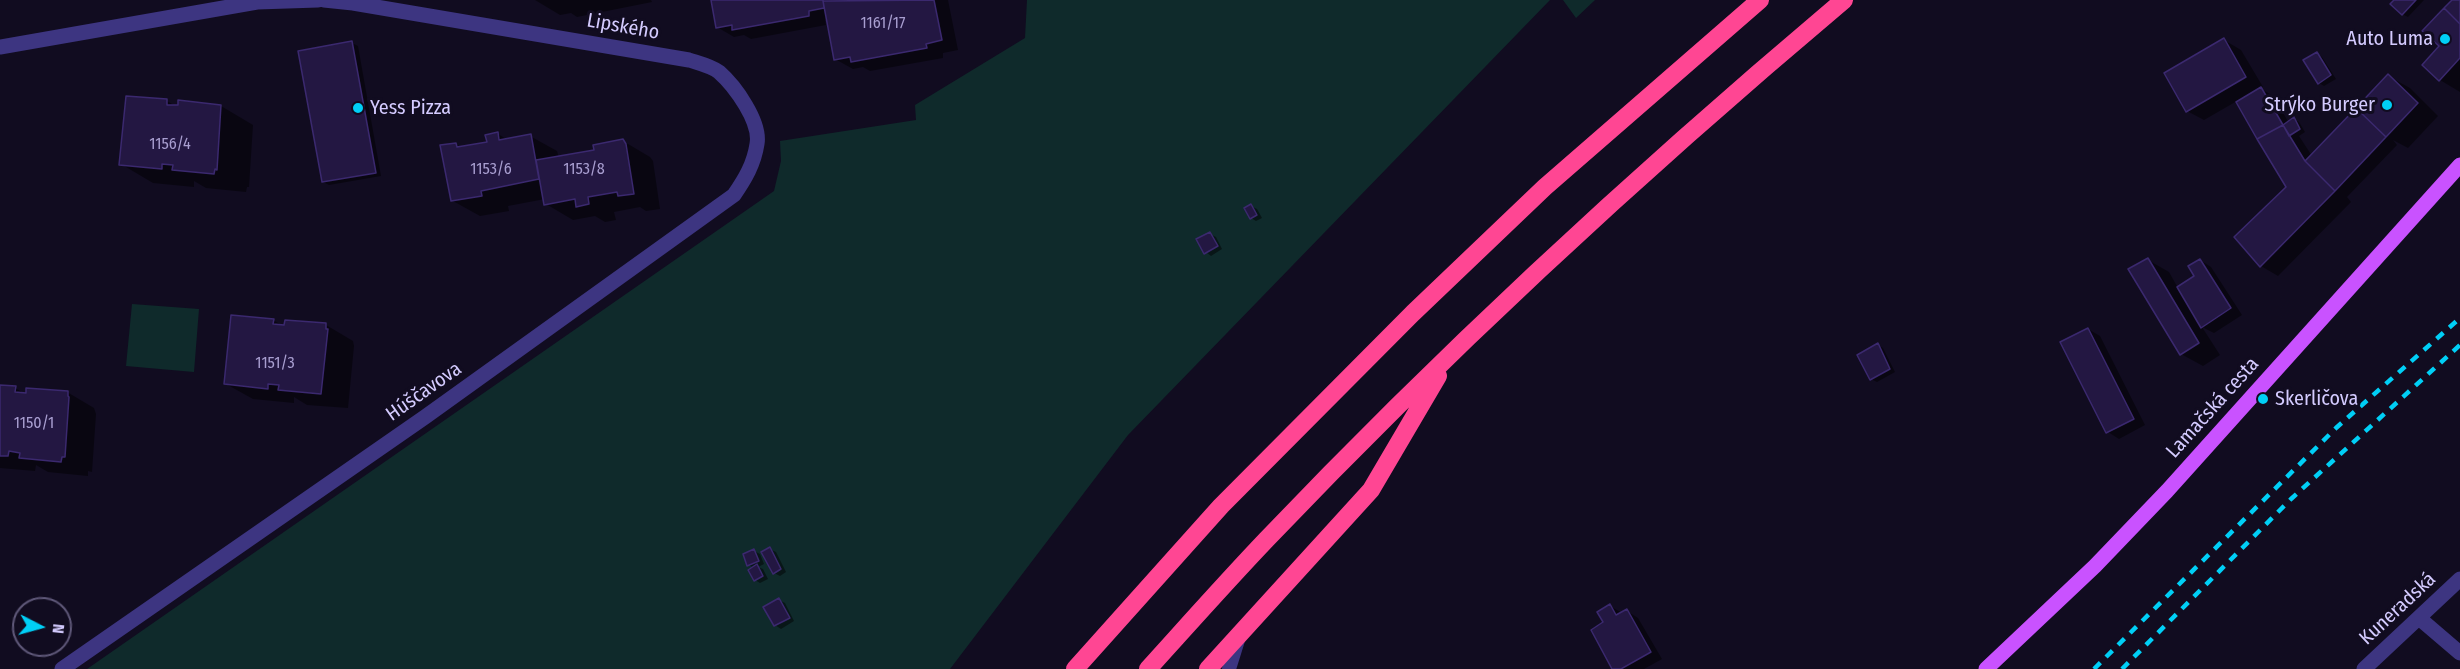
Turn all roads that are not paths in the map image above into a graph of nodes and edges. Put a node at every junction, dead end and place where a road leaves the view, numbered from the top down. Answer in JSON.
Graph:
{"nodes":[{"id":1,"x":318,"y":0,"type":"edge"},
{"id":2,"x":324,"y":0,"type":"edge"},
{"id":3,"x":1760,"y":0,"type":"edge"},
{"id":4,"x":1844,"y":0,"type":"edge"},
{"id":5,"x":0,"y":47,"type":"edge"},
{"id":6,"x":750,"y":113,"type":"joint"},
{"id":7,"x":2460,"y":165,"type":"edge"},
{"id":8,"x":1451,"y":353,"type":"junction"},
{"id":9,"x":2460,"y":579,"type":"edge"},
{"id":10,"x":2419,"y":618,"type":"junction"},
{"id":11,"x":1241,"y":631,"type":"junction"},
{"id":12,"x":2460,"y":653,"type":"edge"},
{"id":13,"x":62,"y":669,"type":"edge"},
{"id":14,"x":1075,"y":669,"type":"edge"},
{"id":15,"x":1148,"y":669,"type":"edge"},
{"id":16,"x":1208,"y":669,"type":"edge"},
{"id":17,"x":1229,"y":669,"type":"edge"},
{"id":18,"x":1986,"y":669,"type":"edge"},
{"id":19,"x":2364,"y":669,"type":"edge"}],
"edges":[{"from":1,"to":5,"type":"street"},
{"from":2,"to":6,"type":"street","name":"Lipského"},
{"from":3,"to":14,"type":"highway"},
{"from":4,"to":8,"type":"highway"},
{"from":6,"to":13,"type":"street","name":"Húščavova"},
{"from":7,"to":18,"type":"main road","name":"Lamačská cesta"},
{"from":8,"to":11,"type":"highway"},
{"from":8,"to":15,"type":"highway"},
{"from":9,"to":10,"type":"street","name":"Kuneradská"},
{"from":10,"to":12,"type":"street"},
{"from":10,"to":19,"type":"street","name":"Kuneradská"},
{"from":11,"to":16,"type":"highway"},
{"from":11,"to":17,"type":"lane"}]}
